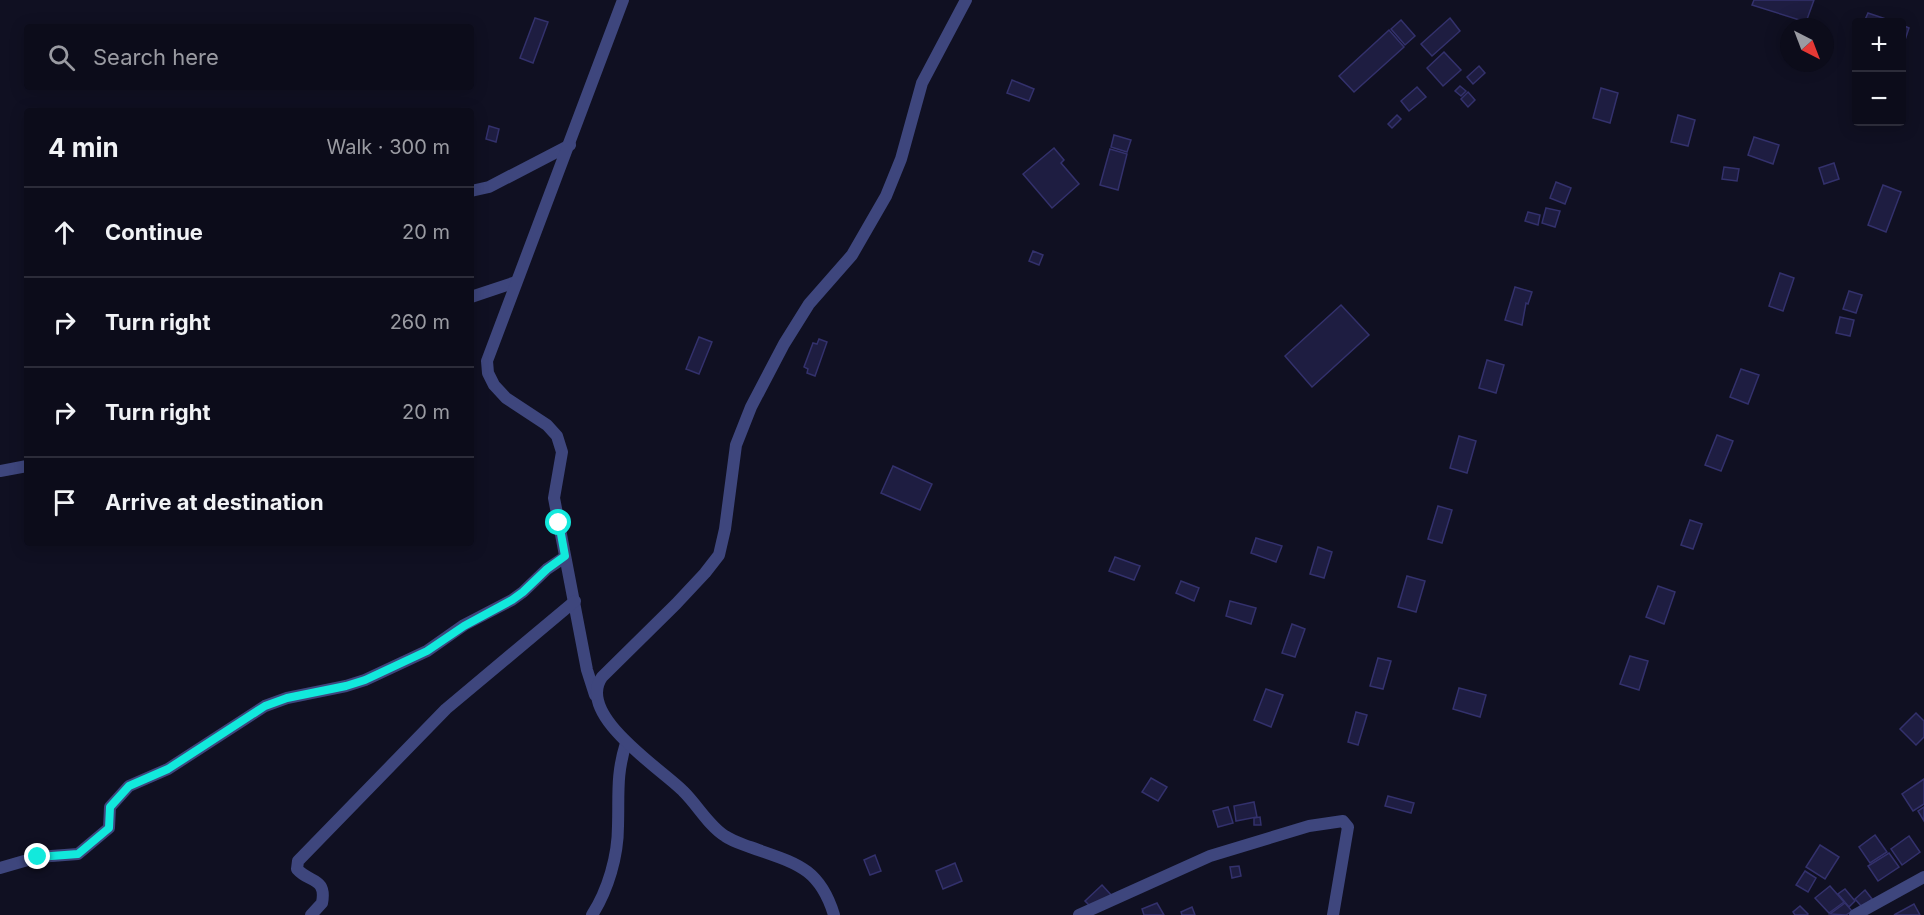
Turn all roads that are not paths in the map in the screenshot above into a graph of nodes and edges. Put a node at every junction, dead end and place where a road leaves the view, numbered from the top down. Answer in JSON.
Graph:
{"nodes":[{"id":1,"x":623,"y":0,"type":"edge"},
{"id":2,"x":966,"y":0,"type":"edge"},
{"id":3,"x":570,"y":145,"type":"junction"},
{"id":4,"x":474,"y":190,"type":"edge"},
{"id":5,"x":516,"y":282,"type":"junction"},
{"id":6,"x":474,"y":296,"type":"edge"},
{"id":7,"x":24,"y":467,"type":"edge"},
{"id":8,"x":0,"y":471,"type":"edge"},
{"id":9,"x":565,"y":556,"type":"junction"},
{"id":10,"x":574,"y":601,"type":"junction"},
{"id":11,"x":599,"y":706,"type":"junction"},
{"id":12,"x":626,"y":743,"type":"junction"},
{"id":13,"x":0,"y":868,"type":"edge"},
{"id":14,"x":1924,"y":877,"type":"edge"},
{"id":15,"x":311,"y":915,"type":"edge"},
{"id":16,"x":592,"y":915,"type":"edge"},
{"id":17,"x":834,"y":915,"type":"edge"},
{"id":18,"x":1079,"y":915,"type":"edge"},
{"id":19,"x":1333,"y":915,"type":"edge"},
{"id":20,"x":1855,"y":915,"type":"edge"}],
"edges":[{"from":1,"to":3,"type":"street"},
{"from":2,"to":11,"type":"street"},
{"from":3,"to":4,"type":"street"},
{"from":3,"to":5,"type":"street"},
{"from":5,"to":6,"type":"street"},
{"from":5,"to":9,"type":"street"},
{"from":7,"to":8,"type":"street"},
{"from":9,"to":10,"type":"street"},
{"from":9,"to":13,"type":"street"},
{"from":10,"to":11,"type":"street"},
{"from":10,"to":15,"type":"street"},
{"from":11,"to":12,"type":"street"},
{"from":12,"to":16,"type":"street"},
{"from":12,"to":17,"type":"street"},
{"from":14,"to":20,"type":"street"},
{"from":18,"to":19,"type":"street"}]}
